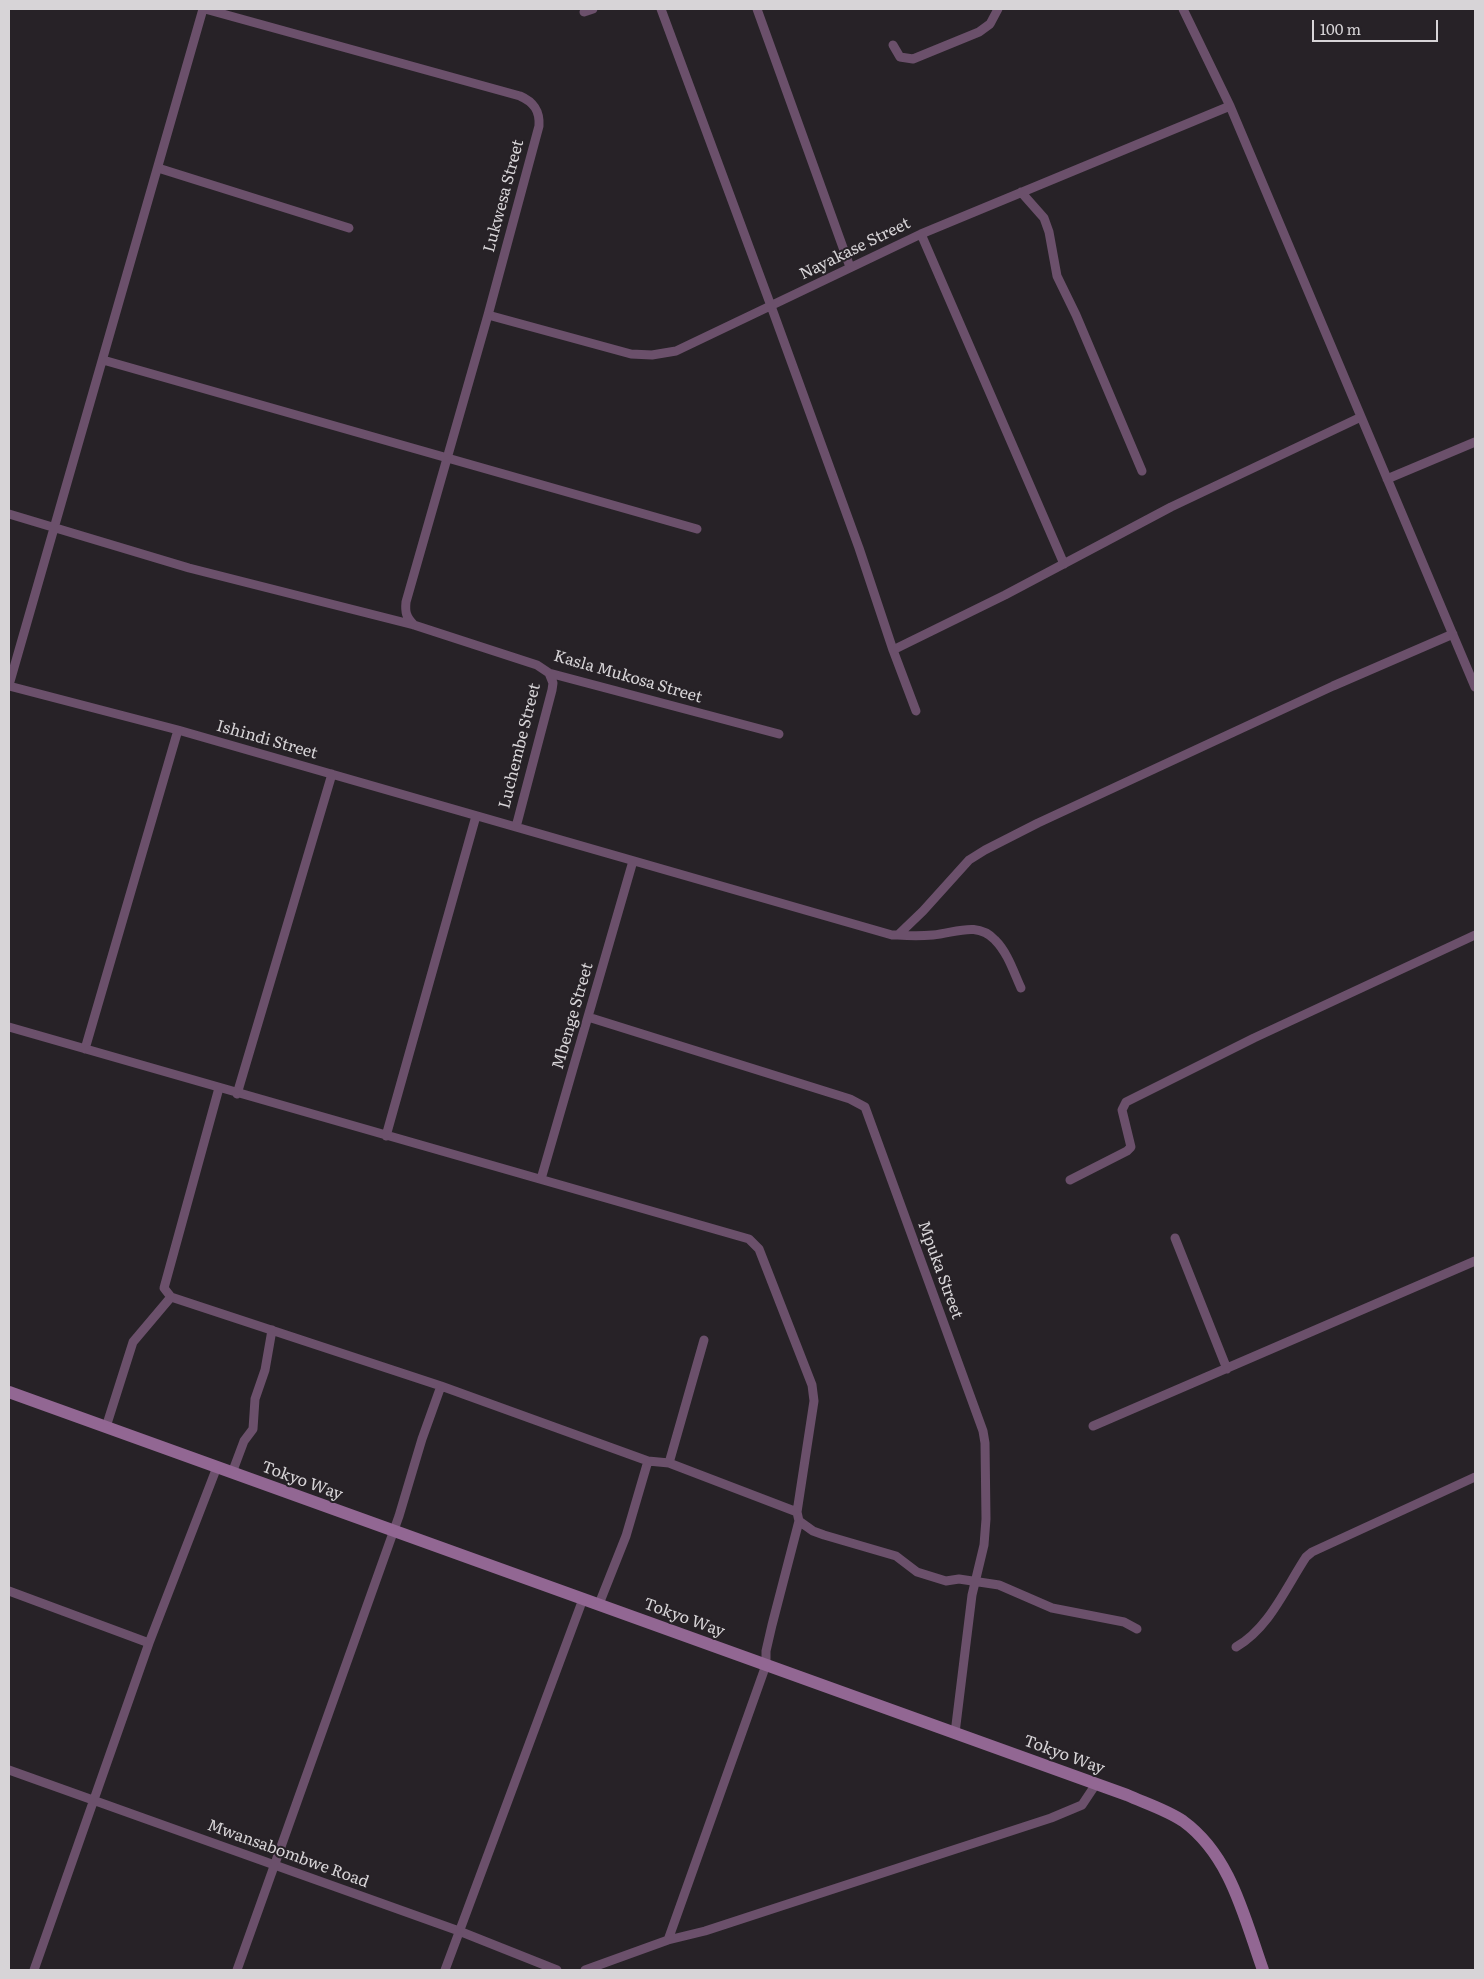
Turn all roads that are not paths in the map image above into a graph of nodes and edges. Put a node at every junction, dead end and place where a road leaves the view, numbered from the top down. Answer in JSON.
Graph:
{"nodes":[{"id":1,"x":204,"y":9,"type":"edge"},
{"id":2,"x":594,"y":9,"type":"edge"},
{"id":3,"x":661,"y":9,"type":"edge"},
{"id":4,"x":757,"y":9,"type":"edge"},
{"id":5,"x":998,"y":9,"type":"edge"},
{"id":6,"x":1183,"y":9,"type":"edge"},
{"id":7,"x":584,"y":12,"type":"dead end"},
{"id":8,"x":893,"y":45,"type":"dead end"},
{"id":9,"x":1230,"y":106,"type":"junction"},
{"id":10,"x":158,"y":168,"type":"junction"},
{"id":11,"x":1021,"y":192,"type":"junction"},
{"id":12,"x":350,"y":228,"type":"dead end"},
{"id":13,"x":921,"y":234,"type":"junction"},
{"id":14,"x":850,"y":267,"type":"junction"},
{"id":15,"x":771,"y":306,"type":"junction"},
{"id":16,"x":488,"y":315,"type":"junction"},
{"id":17,"x":103,"y":360,"type":"junction"},
{"id":18,"x":1361,"y":417,"type":"junction"},
{"id":19,"x":1475,"y":442,"type":"edge"},
{"id":20,"x":446,"y":458,"type":"junction"},
{"id":21,"x":1142,"y":471,"type":"dead end"},
{"id":22,"x":1387,"y":479,"type":"junction"},
{"id":23,"x":9,"y":514,"type":"edge"},
{"id":24,"x":54,"y":527,"type":"junction"},
{"id":25,"x":697,"y":530,"type":"dead end"},
{"id":26,"x":1064,"y":564,"type":"junction"},
{"id":27,"x":414,"y":625,"type":"junction"},
{"id":28,"x":1453,"y":634,"type":"junction"},
{"id":29,"x":893,"y":650,"type":"junction"},
{"id":30,"x":549,"y":672,"type":"junction"},
{"id":31,"x":9,"y":686,"type":"edge"},
{"id":32,"x":1475,"y":687,"type":"edge"},
{"id":33,"x":916,"y":711,"type":"dead end"},
{"id":34,"x":178,"y":730,"type":"junction"},
{"id":35,"x":779,"y":734,"type":"dead end"},
{"id":36,"x":332,"y":774,"type":"junction"},
{"id":37,"x":476,"y":816,"type":"junction"},
{"id":38,"x":516,"y":827,"type":"junction"},
{"id":39,"x":634,"y":861,"type":"junction"},
{"id":40,"x":898,"y":935,"type":"junction"},
{"id":41,"x":1475,"y":936,"type":"edge"},
{"id":42,"x":1021,"y":988,"type":"dead end"},
{"id":43,"x":588,"y":1017,"type":"junction"},
{"id":44,"x":9,"y":1027,"type":"edge"},
{"id":45,"x":84,"y":1049,"type":"junction"},
{"id":46,"x":219,"y":1088,"type":"junction"},
{"id":47,"x":237,"y":1094,"type":"junction"},
{"id":48,"x":386,"y":1136,"type":"junction"},
{"id":49,"x":541,"y":1179,"type":"junction"},
{"id":50,"x":1070,"y":1180,"type":"dead end"},
{"id":51,"x":1175,"y":1238,"type":"dead end"},
{"id":52,"x":1475,"y":1261,"type":"edge"},
{"id":53,"x":171,"y":1297,"type":"junction"},
{"id":54,"x":272,"y":1330,"type":"junction"},
{"id":55,"x":704,"y":1340,"type":"dead end"},
{"id":56,"x":1227,"y":1369,"type":"junction"},
{"id":57,"x":441,"y":1386,"type":"junction"},
{"id":58,"x":9,"y":1392,"type":"edge"},
{"id":59,"x":1093,"y":1426,"type":"dead end"},
{"id":60,"x":106,"y":1427,"type":"junction"},
{"id":61,"x":648,"y":1461,"type":"junction"},
{"id":62,"x":669,"y":1463,"type":"junction"},
{"id":63,"x":217,"y":1467,"type":"junction"},
{"id":64,"x":232,"y":1473,"type":"junction"},
{"id":65,"x":1475,"y":1477,"type":"edge"},
{"id":66,"x":798,"y":1516,"type":"junction"},
{"id":67,"x":393,"y":1532,"type":"junction"},
{"id":68,"x":975,"y":1582,"type":"junction"},
{"id":69,"x":9,"y":1592,"type":"edge"},
{"id":70,"x":583,"y":1599,"type":"junction"},
{"id":71,"x":599,"y":1604,"type":"junction"},
{"id":72,"x":1136,"y":1629,"type":"dead end"},
{"id":73,"x":149,"y":1643,"type":"junction"},
{"id":74,"x":1236,"y":1647,"type":"dead end"},
{"id":75,"x":766,"y":1665,"type":"junction"},
{"id":76,"x":955,"y":1733,"type":"junction"},
{"id":77,"x":9,"y":1770,"type":"edge"},
{"id":78,"x":1096,"y":1784,"type":"junction"},
{"id":79,"x":93,"y":1801,"type":"junction"},
{"id":80,"x":275,"y":1866,"type":"junction"},
{"id":81,"x":459,"y":1931,"type":"junction"},
{"id":82,"x":668,"y":1940,"type":"junction"},
{"id":83,"x":34,"y":1970,"type":"edge"},
{"id":84,"x":237,"y":1970,"type":"edge"},
{"id":85,"x":445,"y":1970,"type":"edge"},
{"id":86,"x":557,"y":1970,"type":"edge"},
{"id":87,"x":585,"y":1970,"type":"edge"},
{"id":88,"x":1263,"y":1970,"type":"edge"}],
"edges":[{"from":1,"to":10,"type":"street"},
{"from":1,"to":16,"type":"street","name":"Lukwesa Street"},
{"from":2,"to":7,"type":"street"},
{"from":3,"to":15,"type":"street"},
{"from":4,"to":14,"type":"street"},
{"from":5,"to":8,"type":"street"},
{"from":6,"to":9,"type":"street"},
{"from":9,"to":11,"type":"street","name":"Nayakase Street"},
{"from":9,"to":18,"type":"street"},
{"from":10,"to":12,"type":"street"},
{"from":10,"to":17,"type":"street"},
{"from":11,"to":13,"type":"street","name":"Nayakase Street"},
{"from":11,"to":21,"type":"street"},
{"from":13,"to":14,"type":"street","name":"Nayakase Street"},
{"from":13,"to":26,"type":"street"},
{"from":14,"to":15,"type":"street","name":"Nayakase Street"},
{"from":15,"to":16,"type":"street","name":"Nayakase Street"},
{"from":15,"to":29,"type":"street"},
{"from":16,"to":20,"type":"street","name":"Lukwesa Street"},
{"from":17,"to":20,"type":"street"},
{"from":17,"to":24,"type":"street"},
{"from":18,"to":22,"type":"street"},
{"from":18,"to":26,"type":"street"},
{"from":19,"to":22,"type":"street"},
{"from":20,"to":25,"type":"street"},
{"from":20,"to":27,"type":"street","name":"Lukwesa Street"},
{"from":22,"to":28,"type":"street"},
{"from":23,"to":24,"type":"street","name":"Kasla Mukosa Street"},
{"from":24,"to":27,"type":"street","name":"Kasla Mukosa Street"},
{"from":24,"to":31,"type":"street"},
{"from":26,"to":29,"type":"street"},
{"from":27,"to":30,"type":"street","name":"Kasla Mukosa Street"},
{"from":28,"to":32,"type":"street"},
{"from":28,"to":40,"type":"street"},
{"from":29,"to":33,"type":"street"},
{"from":30,"to":35,"type":"street","name":"Kasla Mukosa Street"},
{"from":30,"to":38,"type":"street","name":"Luchembe Street"},
{"from":31,"to":34,"type":"street","name":"Ishindi Street"},
{"from":34,"to":36,"type":"street","name":"Ishindi Street"},
{"from":34,"to":45,"type":"street"},
{"from":36,"to":37,"type":"street","name":"Ishindi Street"},
{"from":36,"to":47,"type":"street"},
{"from":37,"to":38,"type":"street","name":"Ishindi Street"},
{"from":37,"to":48,"type":"street"},
{"from":38,"to":39,"type":"street","name":"Ishindi Street"},
{"from":39,"to":40,"type":"street","name":"Ishindi Street"},
{"from":39,"to":43,"type":"street","name":"Mbenge Street"},
{"from":40,"to":42,"type":"street","name":"Ishindi Street"},
{"from":41,"to":50,"type":"street"},
{"from":43,"to":49,"type":"street","name":"Mbenge Street"},
{"from":43,"to":68,"type":"street","name":"Mpuka Street"},
{"from":44,"to":45,"type":"street"},
{"from":45,"to":46,"type":"street"},
{"from":46,"to":47,"type":"street"},
{"from":46,"to":53,"type":"street"},
{"from":47,"to":48,"type":"street"},
{"from":48,"to":49,"type":"street"},
{"from":49,"to":66,"type":"street"},
{"from":51,"to":56,"type":"street"},
{"from":52,"to":56,"type":"street"},
{"from":53,"to":54,"type":"street"},
{"from":53,"to":60,"type":"street"},
{"from":54,"to":57,"type":"street"},
{"from":54,"to":64,"type":"street"},
{"from":55,"to":62,"type":"street"},
{"from":56,"to":59,"type":"street"},
{"from":57,"to":61,"type":"street"},
{"from":57,"to":67,"type":"street"},
{"from":58,"to":60,"type":"street","name":"Tokyo Way"},
{"from":60,"to":63,"type":"street","name":"Tokyo Way"},
{"from":61,"to":62,"type":"street"},
{"from":61,"to":71,"type":"street"},
{"from":62,"to":66,"type":"street"},
{"from":63,"to":64,"type":"street","name":"Tokyo Way"},
{"from":63,"to":73,"type":"street"},
{"from":64,"to":67,"type":"street","name":"Tokyo Way"},
{"from":65,"to":74,"type":"street"},
{"from":66,"to":68,"type":"street"},
{"from":66,"to":75,"type":"street"},
{"from":67,"to":70,"type":"street","name":"Tokyo Way"},
{"from":67,"to":80,"type":"street"},
{"from":68,"to":72,"type":"street"},
{"from":68,"to":76,"type":"street","name":"Mpuka Street"},
{"from":69,"to":73,"type":"street"},
{"from":70,"to":71,"type":"street","name":"Tokyo Way"},
{"from":70,"to":81,"type":"street"},
{"from":71,"to":75,"type":"street","name":"Tokyo Way"},
{"from":73,"to":79,"type":"street"},
{"from":75,"to":76,"type":"street","name":"Tokyo Way"},
{"from":75,"to":82,"type":"street"},
{"from":76,"to":78,"type":"street","name":"Tokyo Way"},
{"from":77,"to":79,"type":"street","name":"Mwansabombwe Road"},
{"from":78,"to":82,"type":"street"},
{"from":78,"to":88,"type":"street","name":"Tokyo Way"},
{"from":79,"to":80,"type":"street","name":"Mwansabombwe Road"},
{"from":79,"to":83,"type":"street"},
{"from":80,"to":81,"type":"street","name":"Mwansabombwe Road"},
{"from":80,"to":84,"type":"street"},
{"from":81,"to":85,"type":"street"},
{"from":81,"to":86,"type":"street","name":"Mwansabombwe Road"},
{"from":82,"to":87,"type":"street"}]}
